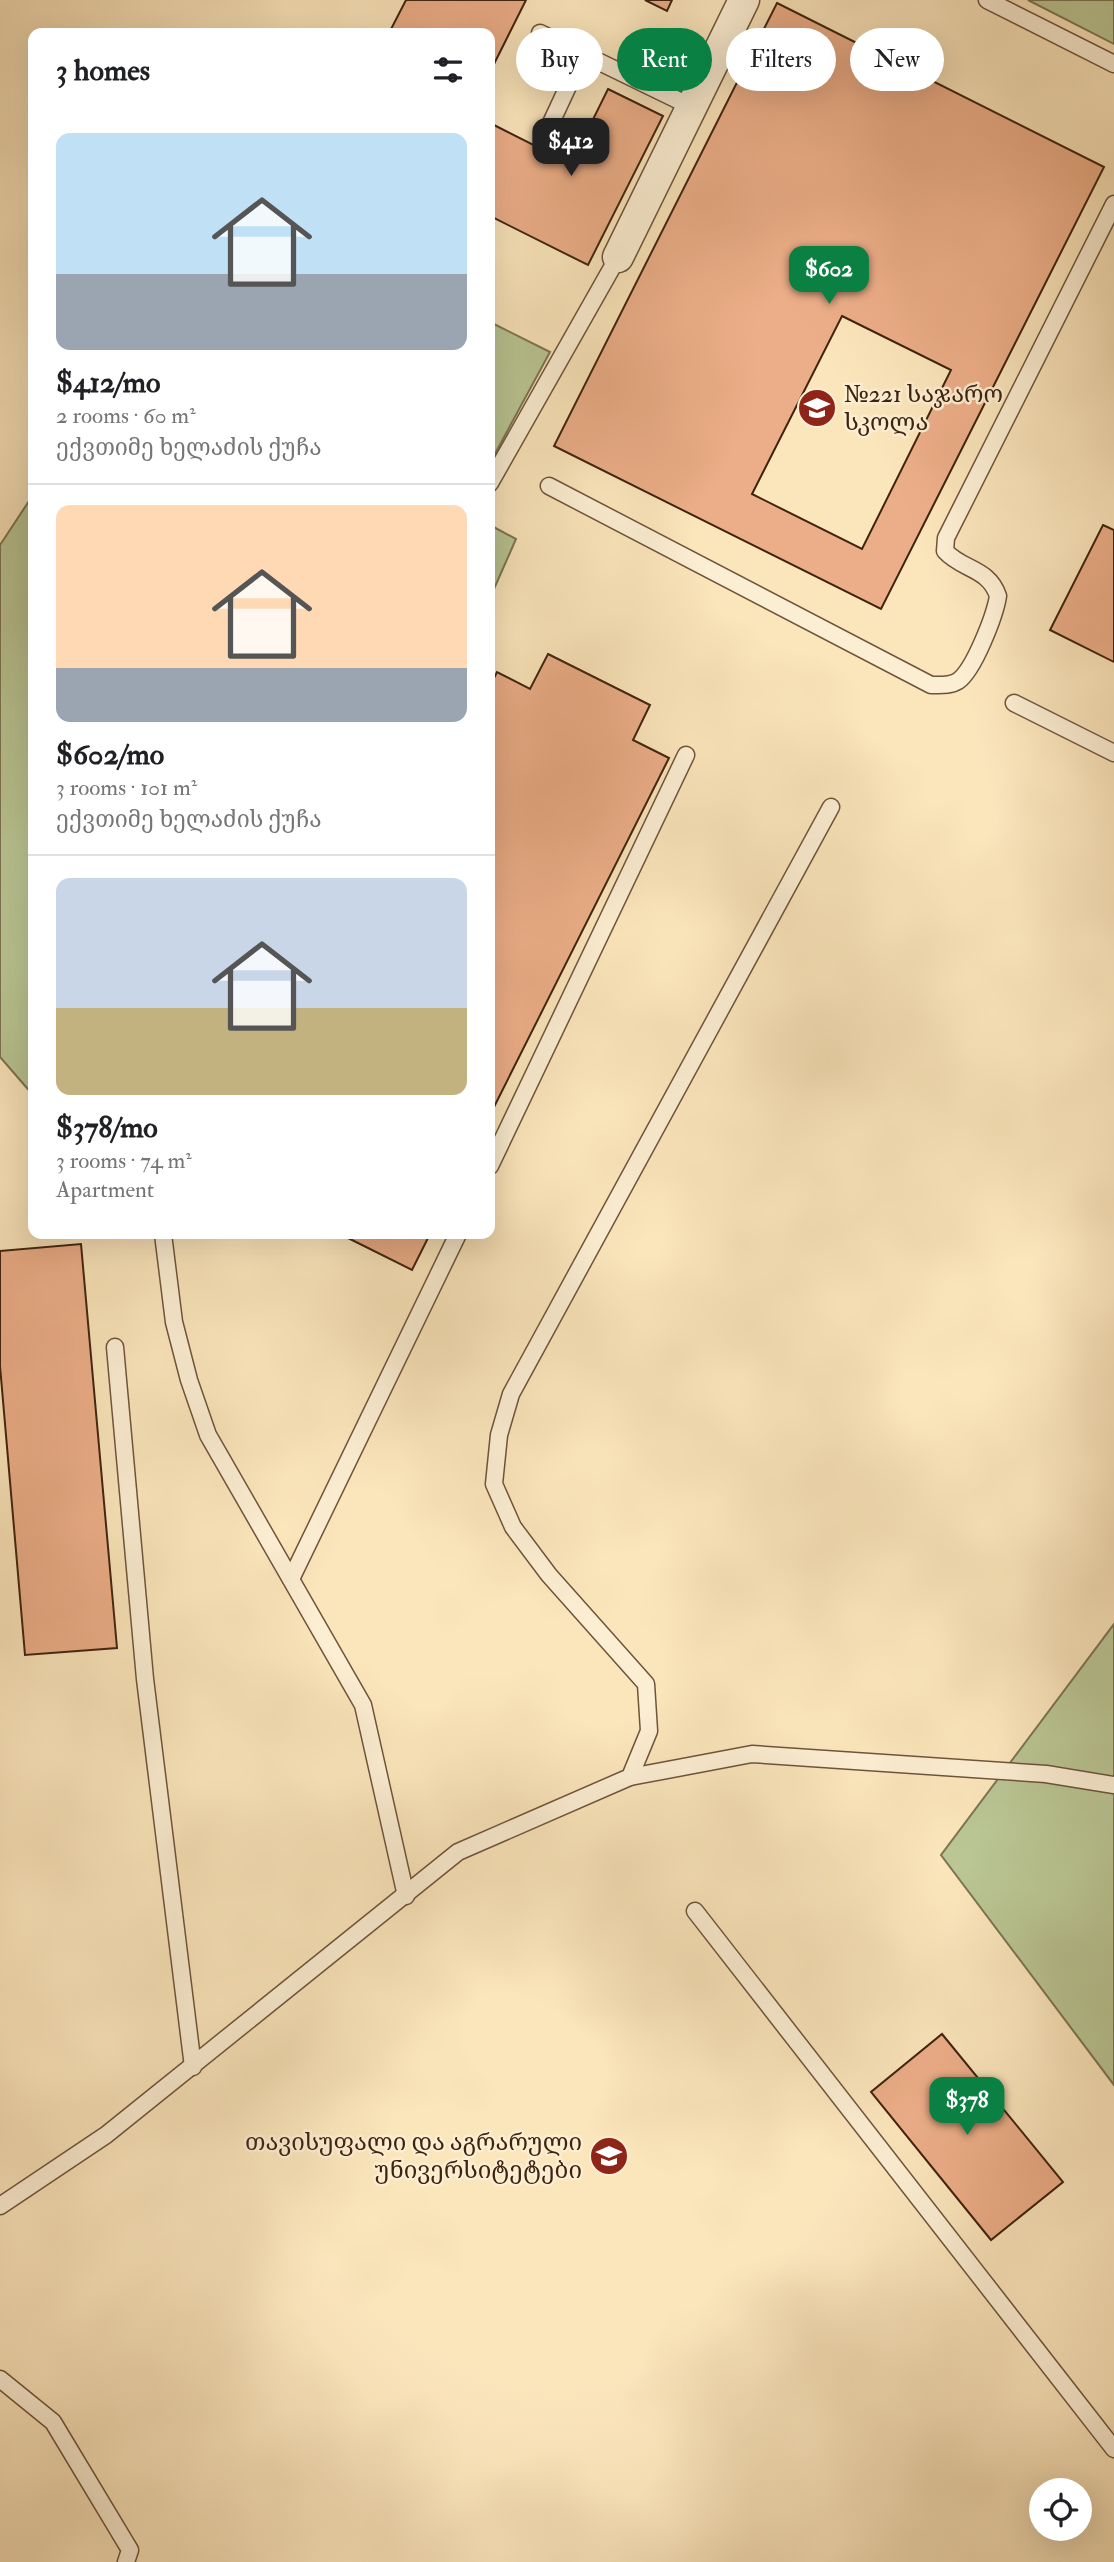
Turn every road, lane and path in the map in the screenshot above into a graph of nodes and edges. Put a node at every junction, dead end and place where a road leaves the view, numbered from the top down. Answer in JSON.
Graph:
{"nodes":[{"id":1,"x":744,"y":0,"type":"edge"},
{"id":2,"x":987,"y":0,"type":"edge"},
{"id":3,"x":603,"y":64,"type":"edge"},
{"id":4,"x":1114,"y":64,"type":"edge"},
{"id":5,"x":566,"y":91,"type":"edge"},
{"id":6,"x":692,"y":107,"type":"junction"},
{"id":7,"x":550,"y":125,"type":"dead end"},
{"id":8,"x":1114,"y":204,"type":"edge"},
{"id":9,"x":618,"y":257,"type":"joint"},
{"id":10,"x":495,"y":474,"type":"edge"},
{"id":11,"x":549,"y":486,"type":"dead end"},
{"id":12,"x":1014,"y":704,"type":"dead end"},
{"id":13,"x":1114,"y":753,"type":"edge"},
{"id":14,"x":686,"y":755,"type":"dead end"},
{"id":15,"x":831,"y":807,"type":"dead end"},
{"id":16,"x":495,"y":1156,"type":"edge"},
{"id":17,"x":164,"y":1239,"type":"edge"},
{"id":18,"x":456,"y":1239,"type":"edge"},
{"id":19,"x":115,"y":1347,"type":"dead end"},
{"id":20,"x":291,"y":1579,"type":"junction"},
{"id":21,"x":630,"y":1777,"type":"junction"},
{"id":22,"x":1114,"y":1785,"type":"edge"},
{"id":23,"x":406,"y":1896,"type":"junction"},
{"id":24,"x":695,"y":1911,"type":"dead end"},
{"id":25,"x":193,"y":2067,"type":"junction"},
{"id":26,"x":0,"y":2206,"type":"edge"},
{"id":27,"x":0,"y":2379,"type":"edge"},
{"id":28,"x":1114,"y":2449,"type":"edge"},
{"id":29,"x":127,"y":2562,"type":"edge"}],
"edges":[{"from":1,"to":6,"type":"street"},
{"from":2,"to":4,"type":"lane"},
{"from":3,"to":6,"type":"lane"},
{"from":5,"to":7,"type":"lane"},
{"from":6,"to":9,"type":"street"},
{"from":8,"to":11,"type":"lane"},
{"from":9,"to":10,"type":"lane"},
{"from":12,"to":13,"type":"lane"},
{"from":14,"to":16,"type":"lane"},
{"from":15,"to":21,"type":"lane"},
{"from":17,"to":20,"type":"lane"},
{"from":18,"to":20,"type":"lane"},
{"from":19,"to":25,"type":"lane"},
{"from":20,"to":23,"type":"lane"},
{"from":21,"to":22,"type":"lane"},
{"from":21,"to":23,"type":"lane"},
{"from":23,"to":25,"type":"lane"},
{"from":24,"to":28,"type":"lane"},
{"from":25,"to":26,"type":"lane"},
{"from":27,"to":29,"type":"lane"}]}
